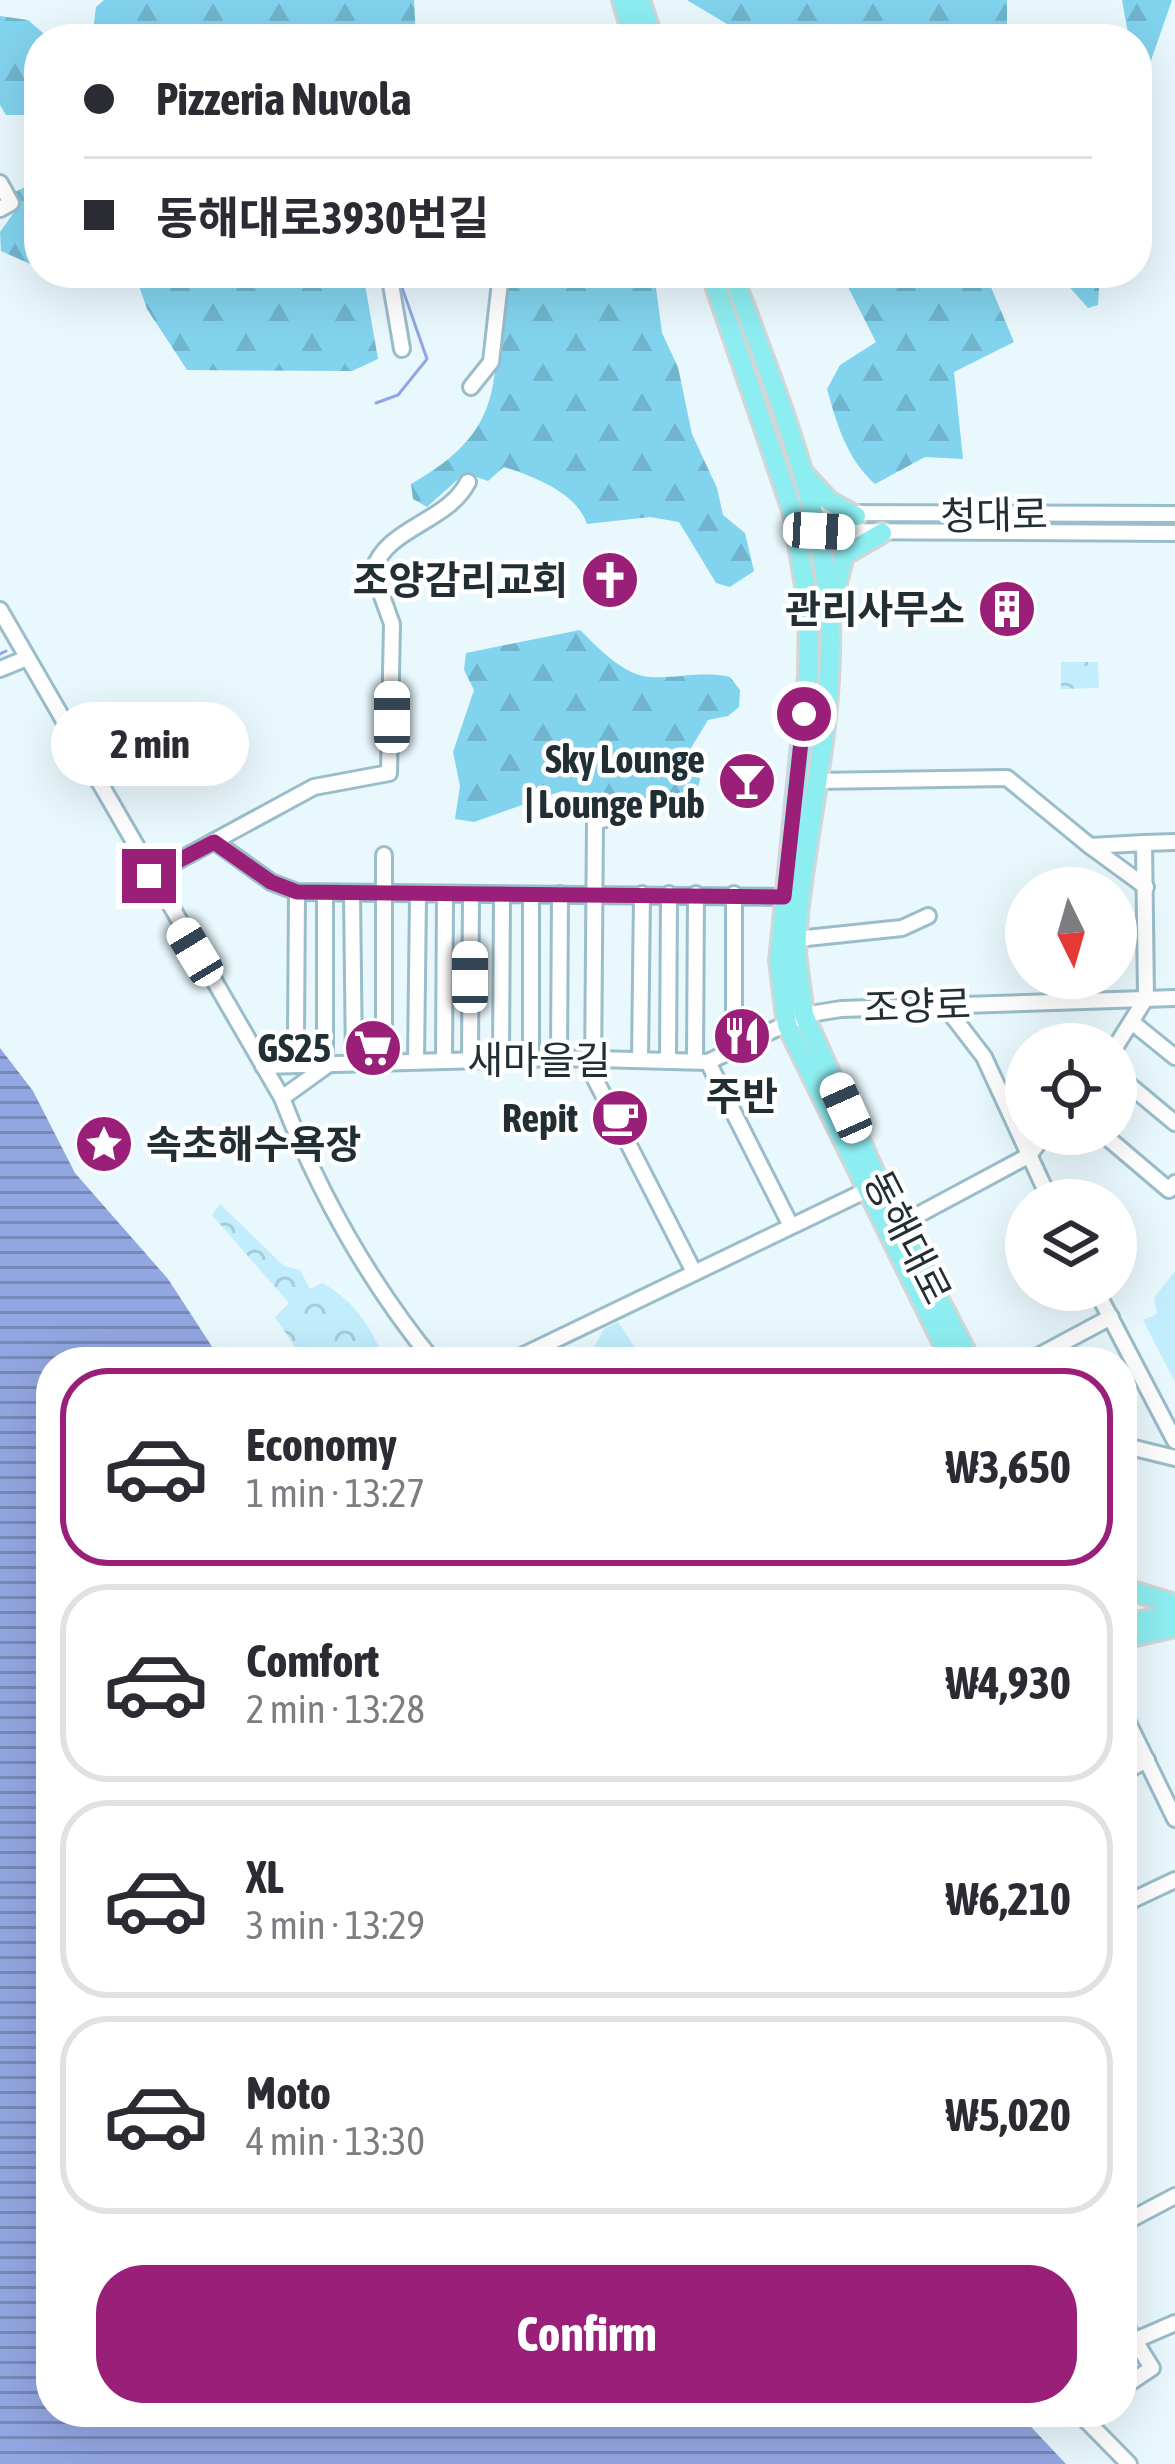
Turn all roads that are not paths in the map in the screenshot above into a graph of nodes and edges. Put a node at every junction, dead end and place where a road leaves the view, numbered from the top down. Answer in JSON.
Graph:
{"nodes":[{"id":1,"x":0,"y":183,"type":"edge"},
{"id":2,"x":6,"y":206,"type":"edge"},
{"id":3,"x":392,"y":288,"type":"edge"},
{"id":4,"x":499,"y":288,"type":"edge"},
{"id":5,"x":717,"y":288,"type":"edge"},
{"id":6,"x":737,"y":288,"type":"edge"},
{"id":7,"x":403,"y":349,"type":"dead end"},
{"id":8,"x":471,"y":387,"type":"dead end"},
{"id":9,"x":798,"y":466,"type":"junction"},
{"id":10,"x":468,"y":482,"type":"dead end"},
{"id":11,"x":1175,"y":514,"type":"edge"},
{"id":12,"x":856,"y":516,"type":"junction"},
{"id":13,"x":974,"y":516,"type":"junction"},
{"id":14,"x":795,"y":521,"type":"junction"},
{"id":15,"x":816,"y":522,"type":"junction"},
{"id":16,"x":882,"y":533,"type":"junction"},
{"id":17,"x":1175,"y":533,"type":"edge"},
{"id":18,"x":976,"y":534,"type":"junction"},
{"id":19,"x":829,"y":609,"type":"junction"},
{"id":20,"x":0,"y":610,"type":"edge"},
{"id":21,"x":26,"y":658,"type":"junction"},
{"id":22,"x":0,"y":669,"type":"edge"},
{"id":23,"x":816,"y":782,"type":"junction"},
{"id":24,"x":619,"y":815,"type":"dead end"},
{"id":25,"x":214,"y":842,"type":"junction"},
{"id":26,"x":1175,"y":842,"type":"edge"},
{"id":27,"x":1144,"y":843,"type":"junction"},
{"id":28,"x":1090,"y":846,"type":"junction"},
{"id":29,"x":384,"y":855,"type":"dead end"},
{"id":30,"x":149,"y":876,"type":"junction"},
{"id":31,"x":1146,"y":886,"type":"junction"},
{"id":32,"x":297,"y":892,"type":"junction"},
{"id":33,"x":325,"y":893,"type":"junction"},
{"id":34,"x":595,"y":893,"type":"junction"},
{"id":35,"x":352,"y":894,"type":"junction"},
{"id":36,"x":560,"y":894,"type":"junction"},
{"id":37,"x":669,"y":894,"type":"junction"},
{"id":38,"x":696,"y":894,"type":"junction"},
{"id":39,"x":734,"y":894,"type":"junction"},
{"id":40,"x":384,"y":895,"type":"junction"},
{"id":41,"x":418,"y":895,"type":"junction"},
{"id":42,"x":471,"y":895,"type":"junction"},
{"id":43,"x":642,"y":895,"type":"junction"},
{"id":44,"x":445,"y":896,"type":"junction"},
{"id":45,"x":502,"y":896,"type":"junction"},
{"id":46,"x":531,"y":896,"type":"junction"},
{"id":47,"x":784,"y":897,"type":"junction"},
{"id":48,"x":928,"y":916,"type":"dead end"},
{"id":49,"x":796,"y":939,"type":"junction"},
{"id":50,"x":1146,"y":998,"type":"junction"},
{"id":51,"x":1175,"y":998,"type":"edge"},
{"id":52,"x":944,"y":1005,"type":"junction"},
{"id":53,"x":795,"y":1020,"type":"junction"},
{"id":54,"x":1133,"y":1023,"type":"edge"},
{"id":55,"x":1137,"y":1026,"type":"edge"},
{"id":56,"x":734,"y":1050,"type":"junction"},
{"id":57,"x":1175,"y":1057,"type":"edge"},
{"id":58,"x":531,"y":1058,"type":"junction"},
{"id":59,"x":559,"y":1058,"type":"junction"},
{"id":60,"x":470,"y":1059,"type":"junction"},
{"id":61,"x":501,"y":1059,"type":"junction"},
{"id":62,"x":445,"y":1060,"type":"junction"},
{"id":63,"x":592,"y":1060,"type":"junction"},
{"id":64,"x":640,"y":1060,"type":"junction"},
{"id":65,"x":416,"y":1061,"type":"junction"},
{"id":66,"x":668,"y":1061,"type":"junction"},
{"id":67,"x":702,"y":1061,"type":"junction"},
{"id":68,"x":384,"y":1062,"type":"junction"},
{"id":69,"x":354,"y":1063,"type":"junction"},
{"id":70,"x":327,"y":1064,"type":"junction"},
{"id":71,"x":304,"y":1065,"type":"junction"},
{"id":72,"x":262,"y":1066,"type":"junction"},
{"id":73,"x":1137,"y":1091,"type":"edge"},
{"id":74,"x":282,"y":1098,"type":"junction"},
{"id":75,"x":1175,"y":1123,"type":"edge"},
{"id":76,"x":1128,"y":1155,"type":"edge"},
{"id":77,"x":1028,"y":1156,"type":"junction"},
{"id":78,"x":1040,"y":1179,"type":"edge"},
{"id":79,"x":1175,"y":1183,"type":"edge"},
{"id":80,"x":865,"y":1190,"type":"junction"},
{"id":81,"x":790,"y":1226,"type":"junction"},
{"id":82,"x":893,"y":1228,"type":"junction"},
{"id":83,"x":693,"y":1270,"type":"junction"},
{"id":84,"x":1108,"y":1311,"type":"edge"},
{"id":85,"x":1111,"y":1317,"type":"junction"},
{"id":86,"x":423,"y":1347,"type":"edge"},
{"id":87,"x":539,"y":1347,"type":"edge"},
{"id":88,"x":945,"y":1347,"type":"edge"},
{"id":89,"x":962,"y":1347,"type":"edge"},
{"id":90,"x":1055,"y":1347,"type":"edge"},
{"id":91,"x":1126,"y":1347,"type":"edge"},
{"id":92,"x":1137,"y":1368,"type":"edge"},
{"id":93,"x":1175,"y":1442,"type":"edge"},
{"id":94,"x":1137,"y":1449,"type":"edge"},
{"id":95,"x":1175,"y":1458,"type":"edge"},
{"id":96,"x":1137,"y":1593,"type":"edge"},
{"id":97,"x":1175,"y":1604,"type":"edge"},
{"id":98,"x":1175,"y":1615,"type":"edge"},
{"id":99,"x":1137,"y":1622,"type":"edge"},
{"id":100,"x":1175,"y":1627,"type":"edge"},
{"id":101,"x":1137,"y":1636,"type":"edge"},
{"id":102,"x":1137,"y":1740,"type":"edge"},
{"id":103,"x":1147,"y":1760,"type":"junction"},
{"id":104,"x":1137,"y":1765,"type":"edge"},
{"id":105,"x":1175,"y":1819,"type":"edge"},
{"id":106,"x":1175,"y":1880,"type":"edge"},
{"id":107,"x":1137,"y":1898,"type":"edge"},
{"id":108,"x":1175,"y":2196,"type":"edge"},
{"id":109,"x":1137,"y":2216,"type":"edge"},
{"id":110,"x":1175,"y":2323,"type":"edge"},
{"id":111,"x":1137,"y":2339,"type":"edge"},
{"id":112,"x":1137,"y":2353,"type":"edge"},
{"id":113,"x":1137,"y":2378,"type":"edge"},
{"id":114,"x":1096,"y":2427,"type":"edge"},
{"id":115,"x":1129,"y":2464,"type":"edge"}],
"edges":[{"from":1,"to":2,"type":"street"},
{"from":3,"to":7,"type":"street"},
{"from":4,"to":8,"type":"street"},
{"from":5,"to":14,"type":"main road","name":"동해대로"},
{"from":6,"to":9,"type":"main road","name":"동해대로"},
{"from":9,"to":12,"type":"main road"},
{"from":9,"to":15,"type":"main road","name":"동해대로"},
{"from":10,"to":25,"type":"street"},
{"from":11,"to":13,"type":"street","name":"청대로"},
{"from":12,"to":13,"type":"street","name":"청대로"},
{"from":12,"to":15,"type":"street","name":"청대로"},
{"from":13,"to":18,"type":"street"},
{"from":14,"to":15,"type":"main road"},
{"from":14,"to":47,"type":"main road","name":"동해대로"},
{"from":15,"to":16,"type":"street","name":"청대로"},
{"from":15,"to":19,"type":"main road","name":"동해대로"},
{"from":16,"to":18,"type":"street","name":"청대로"},
{"from":16,"to":19,"type":"main road"},
{"from":17,"to":18,"type":"street","name":"청대로"},
{"from":19,"to":23,"type":"main road","name":"동해대로"},
{"from":20,"to":21,"type":"street"},
{"from":21,"to":22,"type":"street"},
{"from":21,"to":30,"type":"street"},
{"from":23,"to":28,"type":"street"},
{"from":23,"to":49,"type":"main road","name":"동해대로"},
{"from":24,"to":34,"type":"street"},
{"from":25,"to":30,"type":"street"},
{"from":25,"to":32,"type":"street"},
{"from":26,"to":27,"type":"street"},
{"from":27,"to":28,"type":"street"},
{"from":27,"to":31,"type":"street"},
{"from":28,"to":31,"type":"street"},
{"from":29,"to":40,"type":"street"},
{"from":30,"to":72,"type":"street"},
{"from":31,"to":50,"type":"street"},
{"from":32,"to":33,"type":"street"},
{"from":32,"to":71,"type":"street"},
{"from":33,"to":35,"type":"street"},
{"from":33,"to":70,"type":"street"},
{"from":34,"to":36,"type":"street"},
{"from":34,"to":43,"type":"street"},
{"from":34,"to":63,"type":"street"},
{"from":35,"to":40,"type":"street"},
{"from":35,"to":69,"type":"street"},
{"from":36,"to":46,"type":"street"},
{"from":36,"to":59,"type":"street"},
{"from":37,"to":38,"type":"street"},
{"from":37,"to":43,"type":"street"},
{"from":37,"to":66,"type":"street"},
{"from":38,"to":39,"type":"street"},
{"from":38,"to":67,"type":"street"},
{"from":39,"to":47,"type":"street"},
{"from":39,"to":56,"type":"street"},
{"from":40,"to":41,"type":"street"},
{"from":40,"to":68,"type":"street"},
{"from":41,"to":44,"type":"street"},
{"from":41,"to":65,"type":"street"},
{"from":42,"to":44,"type":"street"},
{"from":42,"to":45,"type":"street"},
{"from":42,"to":60,"type":"street"},
{"from":43,"to":64,"type":"street"},
{"from":44,"to":62,"type":"street"},
{"from":45,"to":46,"type":"street"},
{"from":45,"to":61,"type":"street"},
{"from":46,"to":58,"type":"street"},
{"from":47,"to":53,"type":"main road","name":"동해대로"},
{"from":48,"to":49,"type":"street"},
{"from":49,"to":53,"type":"main road","name":"동해대로"},
{"from":50,"to":51,"type":"street","name":"조양로"},
{"from":50,"to":52,"type":"street","name":"조양로"},
{"from":50,"to":54,"type":"street"},
{"from":52,"to":53,"type":"street","name":"조양로"},
{"from":52,"to":77,"type":"street"},
{"from":53,"to":56,"type":"street","name":"새마을길"},
{"from":53,"to":80,"type":"main road","name":"동해대로"},
{"from":53,"to":82,"type":"main road","name":"동해대로"},
{"from":55,"to":57,"type":"street"},
{"from":56,"to":67,"type":"street","name":"새마을길"},
{"from":58,"to":59,"type":"street","name":"새마을길"},
{"from":58,"to":61,"type":"street","name":"새마을길"},
{"from":59,"to":63,"type":"street","name":"새마을길"},
{"from":60,"to":61,"type":"street","name":"새마을길"},
{"from":60,"to":62,"type":"street","name":"새마을길"},
{"from":62,"to":65,"type":"street","name":"새마을길"},
{"from":63,"to":64,"type":"street","name":"새마을길"},
{"from":63,"to":83,"type":"street"},
{"from":64,"to":66,"type":"street","name":"새마을길"},
{"from":65,"to":68,"type":"street","name":"새마을길"},
{"from":66,"to":67,"type":"street","name":"새마을길"},
{"from":67,"to":81,"type":"street"},
{"from":68,"to":69,"type":"street","name":"새마을길"},
{"from":69,"to":70,"type":"street","name":"새마을길"},
{"from":70,"to":71,"type":"street","name":"새마을길"},
{"from":70,"to":74,"type":"street"},
{"from":71,"to":72,"type":"street","name":"새마을길"},
{"from":72,"to":74,"type":"street"},
{"from":73,"to":75,"type":"street"},
{"from":74,"to":86,"type":"street"},
{"from":76,"to":79,"type":"street"},
{"from":77,"to":78,"type":"street"},
{"from":77,"to":82,"type":"street"},
{"from":80,"to":81,"type":"street"},
{"from":80,"to":82,"type":"main road","name":"동해대로"},
{"from":81,"to":83,"type":"street"},
{"from":82,"to":88,"type":"main road","name":"동해대로"},
{"from":82,"to":89,"type":"main road","name":"동해대로"},
{"from":83,"to":87,"type":"street"},
{"from":84,"to":85,"type":"street"},
{"from":85,"to":90,"type":"street"},
{"from":85,"to":91,"type":"street"},
{"from":92,"to":93,"type":"street"},
{"from":94,"to":95,"type":"street"},
{"from":96,"to":97,"type":"main road"},
{"from":98,"to":99,"type":"main road"},
{"from":100,"to":101,"type":"main road"},
{"from":102,"to":103,"type":"street"},
{"from":103,"to":104,"type":"street"},
{"from":103,"to":105,"type":"street"},
{"from":106,"to":107,"type":"street"},
{"from":108,"to":109,"type":"street"},
{"from":110,"to":111,"type":"street"},
{"from":112,"to":113,"type":"street"},
{"from":114,"to":115,"type":"street"}]}
